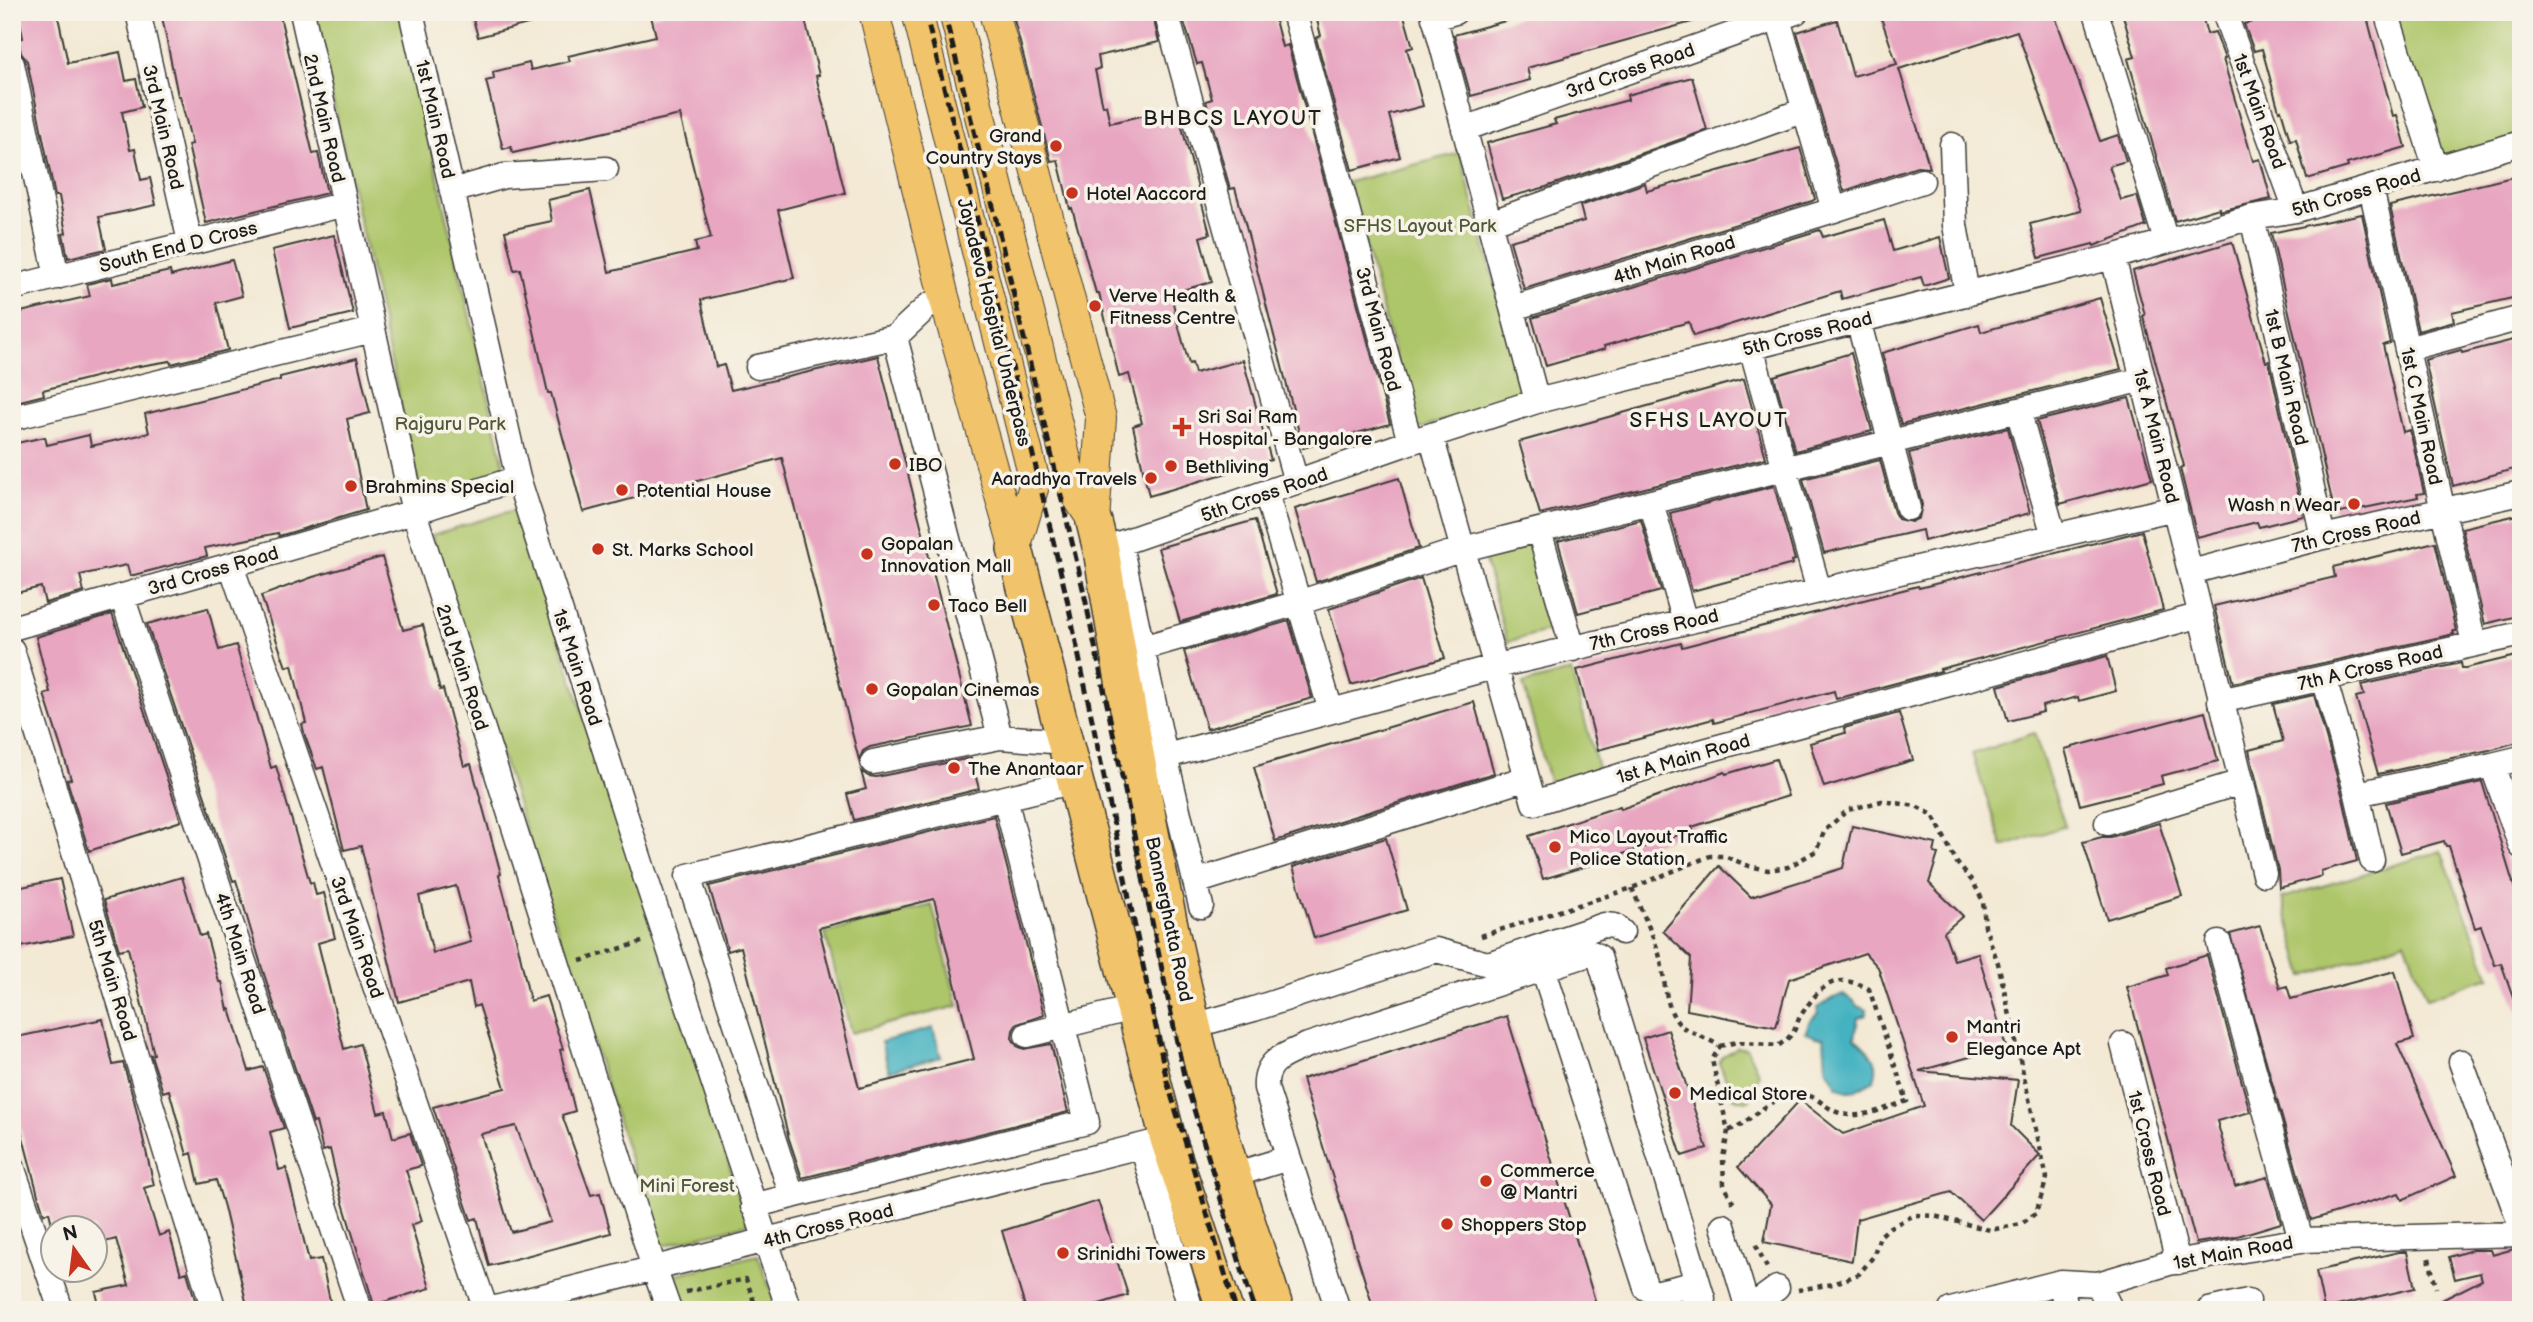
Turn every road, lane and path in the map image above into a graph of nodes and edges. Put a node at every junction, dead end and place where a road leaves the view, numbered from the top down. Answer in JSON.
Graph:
{"nodes":[{"id":1,"x":138,"y":12,"type":"edge"},
{"id":2,"x":302,"y":12,"type":"edge"},
{"id":3,"x":411,"y":12,"type":"edge"},
{"id":4,"x":874,"y":12,"type":"edge"},
{"id":5,"x":917,"y":12,"type":"edge"},
{"id":6,"x":954,"y":12,"type":"edge"},
{"id":7,"x":994,"y":12,"type":"edge"},
{"id":8,"x":1166,"y":12,"type":"edge"},
{"id":9,"x":1294,"y":12,"type":"edge"},
{"id":10,"x":2096,"y":12,"type":"edge"},
{"id":11,"x":2224,"y":12,"type":"edge"},
{"id":12,"x":2386,"y":12,"type":"edge"},
{"id":13,"x":1441,"y":14,"type":"edge"},
{"id":14,"x":1787,"y":15,"type":"edge"},
{"id":15,"x":12,"y":64,"type":"edge"},
{"id":16,"x":1805,"y":110,"type":"junction"},
{"id":17,"x":1464,"y":129,"type":"junction"},
{"id":18,"x":2521,"y":143,"type":"edge"},
{"id":19,"x":1952,"y":145,"type":"dead end"},
{"id":20,"x":606,"y":169,"type":"dead end"},
{"id":21,"x":2436,"y":169,"type":"junction"},
{"id":22,"x":1922,"y":181,"type":"dead end"},
{"id":23,"x":2371,"y":188,"type":"junction"},
{"id":24,"x":452,"y":191,"type":"junction"},
{"id":25,"x":345,"y":204,"type":"junction"},
{"id":26,"x":1834,"y":210,"type":"junction"},
{"id":27,"x":2296,"y":210,"type":"junction"},
{"id":28,"x":2252,"y":217,"type":"junction"},
{"id":29,"x":1490,"y":223,"type":"junction"},
{"id":30,"x":2166,"y":241,"type":"junction"},
{"id":31,"x":190,"y":242,"type":"junction"},
{"id":32,"x":2113,"y":257,"type":"junction"},
{"id":33,"x":57,"y":277,"type":"junction"},
{"id":34,"x":12,"y":288,"type":"edge"},
{"id":35,"x":1967,"y":293,"type":"junction"},
{"id":36,"x":944,"y":297,"type":"junction"},
{"id":37,"x":1513,"y":308,"type":"junction"},
{"id":38,"x":2521,"y":318,"type":"edge"},
{"id":39,"x":1858,"y":320,"type":"junction"},
{"id":40,"x":373,"y":330,"type":"junction"},
{"id":41,"x":895,"y":337,"type":"junction"},
{"id":42,"x":1751,"y":347,"type":"junction"},
{"id":43,"x":2407,"y":349,"type":"junction"},
{"id":44,"x":758,"y":367,"type":"dead end"},
{"id":45,"x":2143,"y":379,"type":"junction"},
{"id":46,"x":1537,"y":401,"type":"junction"},
{"id":47,"x":2018,"y":410,"type":"junction"},
{"id":48,"x":12,"y":418,"type":"edge"},
{"id":49,"x":1421,"y":439,"type":"junction"},
{"id":50,"x":1890,"y":442,"type":"junction"},
{"id":51,"x":1784,"y":468,"type":"junction"},
{"id":52,"x":518,"y":478,"type":"junction"},
{"id":53,"x":1296,"y":482,"type":"junction"},
{"id":54,"x":1266,"y":493,"type":"junction"},
{"id":55,"x":2521,"y":493,"type":"edge"},
{"id":56,"x":1651,"y":502,"type":"junction"},
{"id":57,"x":1908,"y":508,"type":"dead end"},
{"id":58,"x":2175,"y":508,"type":"junction"},
{"id":59,"x":2442,"y":511,"type":"junction"},
{"id":60,"x":414,"y":512,"type":"junction"},
{"id":61,"x":1539,"y":530,"type":"junction"},
{"id":62,"x":2054,"y":536,"type":"junction"},
{"id":63,"x":2323,"y":537,"type":"junction"},
{"id":64,"x":1105,"y":539,"type":"junction"},
{"id":65,"x":1015,"y":549,"type":"junction"},
{"id":66,"x":1463,"y":549,"type":"junction"},
{"id":67,"x":231,"y":565,"type":"junction"},
{"id":68,"x":2191,"y":572,"type":"junction"},
{"id":69,"x":1819,"y":591,"type":"junction"},
{"id":70,"x":122,"y":596,"type":"junction"},
{"id":71,"x":1298,"y":603,"type":"junction"},
{"id":72,"x":2201,"y":615,"type":"junction"},
{"id":73,"x":1685,"y":622,"type":"junction"},
{"id":74,"x":12,"y":628,"type":"edge"},
{"id":75,"x":2521,"y":634,"type":"edge"},
{"id":76,"x":2474,"y":643,"type":"junction"},
{"id":77,"x":1142,"y":648,"type":"junction"},
{"id":78,"x":1573,"y":649,"type":"junction"},
{"id":79,"x":12,"y":650,"type":"edge"},
{"id":80,"x":1497,"y":666,"type":"junction"},
{"id":81,"x":2324,"y":678,"type":"junction"},
{"id":82,"x":2220,"y":701,"type":"junction"},
{"id":83,"x":1331,"y":711,"type":"junction"},
{"id":84,"x":1000,"y":737,"type":"junction"},
{"id":85,"x":1065,"y":742,"type":"junction"},
{"id":86,"x":2521,"y":758,"type":"edge"},
{"id":87,"x":1151,"y":760,"type":"junction"},
{"id":88,"x":873,"y":762,"type":"dead end"},
{"id":89,"x":2492,"y":765,"type":"junction"},
{"id":90,"x":1527,"y":778,"type":"junction"},
{"id":91,"x":1074,"y":781,"type":"junction"},
{"id":92,"x":2241,"y":782,"type":"junction"},
{"id":93,"x":2357,"y":794,"type":"junction"},
{"id":94,"x":1005,"y":798,"type":"junction"},
{"id":95,"x":2107,"y":823,"type":"dead end"},
{"id":96,"x":2521,"y":846,"type":"edge"},
{"id":97,"x":2372,"y":860,"type":"dead end"},
{"id":98,"x":2264,"y":874,"type":"dead end"},
{"id":99,"x":1195,"y":882,"type":"junction"},
{"id":100,"x":1632,"y":888,"type":"junction"},
{"id":101,"x":1201,"y":906,"type":"dead end"},
{"id":102,"x":640,"y":929,"type":"dead end"},
{"id":103,"x":1622,"y":932,"type":"dead end"},
{"id":104,"x":655,"y":939,"type":"junction"},
{"id":105,"x":2219,"y":943,"type":"dead end"},
{"id":106,"x":1436,"y":950,"type":"junction"},
{"id":107,"x":559,"y":968,"type":"junction"},
{"id":108,"x":1543,"y":968,"type":"junction"},
{"id":109,"x":1133,"y":1007,"type":"junction"},
{"id":110,"x":1062,"y":1026,"type":"junction"},
{"id":111,"x":1193,"y":1026,"type":"junction"},
{"id":112,"x":1027,"y":1035,"type":"dead end"},
{"id":113,"x":2123,"y":1044,"type":"dead end"},
{"id":114,"x":1720,"y":1046,"type":"junction"},
{"id":115,"x":744,"y":1047,"type":"junction"},
{"id":116,"x":705,"y":1059,"type":"junction"},
{"id":117,"x":2460,"y":1062,"type":"dead end"},
{"id":118,"x":1728,"y":1131,"type":"junction"},
{"id":119,"x":1155,"y":1143,"type":"junction"},
{"id":120,"x":1288,"y":1158,"type":"junction"},
{"id":121,"x":12,"y":1166,"type":"edge"},
{"id":122,"x":1234,"y":1175,"type":"junction"},
{"id":123,"x":792,"y":1196,"type":"junction"},
{"id":124,"x":753,"y":1206,"type":"junction"},
{"id":125,"x":1730,"y":1217,"type":"joint"},
{"id":126,"x":2521,"y":1226,"type":"edge"},
{"id":127,"x":1750,"y":1233,"type":"dead end"},
{"id":128,"x":2521,"y":1234,"type":"edge"},
{"id":129,"x":764,"y":1240,"type":"junction"},
{"id":130,"x":2301,"y":1240,"type":"junction"},
{"id":131,"x":2178,"y":1262,"type":"junction"},
{"id":132,"x":654,"y":1268,"type":"junction"},
{"id":133,"x":2061,"y":1282,"type":"junction"},
{"id":134,"x":1698,"y":1283,"type":"junction"},
{"id":135,"x":2098,"y":1284,"type":"junction"},
{"id":136,"x":1777,"y":1288,"type":"junction"},
{"id":137,"x":676,"y":1301,"type":"edge"},
{"id":138,"x":2248,"y":1301,"type":"dead end"},
{"id":139,"x":61,"y":1310,"type":"edge"},
{"id":140,"x":214,"y":1310,"type":"edge"},
{"id":141,"x":360,"y":1310,"type":"edge"},
{"id":142,"x":487,"y":1310,"type":"edge"},
{"id":143,"x":757,"y":1310,"type":"edge"},
{"id":144,"x":789,"y":1310,"type":"edge"},
{"id":145,"x":1191,"y":1310,"type":"edge"},
{"id":146,"x":1225,"y":1310,"type":"edge"},
{"id":147,"x":1276,"y":1310,"type":"edge"},
{"id":148,"x":1338,"y":1310,"type":"edge"},
{"id":149,"x":1687,"y":1310,"type":"edge"},
{"id":150,"x":1747,"y":1310,"type":"edge"},
{"id":151,"x":1951,"y":1310,"type":"edge"},
{"id":152,"x":2066,"y":1310,"type":"edge"},
{"id":153,"x":2111,"y":1310,"type":"edge"},
{"id":154,"x":2209,"y":1310,"type":"edge"}],
"edges":[{"from":1,"to":31,"type":"street","name":"3rd Main Road"},
{"from":2,"to":25,"type":"street","name":"2nd Main Road"},
{"from":3,"to":24,"type":"street","name":"1st Main Road"},
{"from":4,"to":36,"type":"main road"},
{"from":5,"to":65,"type":"main road","name":"Jayadeva Hospital Underpass"},
{"from":6,"to":64,"type":"main road","name":"Jayadeva Hospital Underpass"},
{"from":7,"to":64,"type":"main road"},
{"from":8,"to":53,"type":"street"},
{"from":9,"to":49,"type":"street","name":"3rd Main Road"},
{"from":10,"to":30,"type":"street"},
{"from":11,"to":27,"type":"street","name":"1st Main Road"},
{"from":12,"to":21,"type":"street"},
{"from":13,"to":17,"type":"street"},
{"from":14,"to":16,"type":"street"},
{"from":14,"to":17,"type":"street","name":"3rd Cross Road"},
{"from":15,"to":33,"type":"street"},
{"from":16,"to":26,"type":"street"},
{"from":16,"to":29,"type":"street"},
{"from":17,"to":29,"type":"street"},
{"from":18,"to":21,"type":"street","name":"5th Cross Road"},
{"from":19,"to":35,"type":"street"},
{"from":20,"to":24,"type":"street"},
{"from":21,"to":23,"type":"street","name":"5th Cross Road"},
{"from":22,"to":26,"type":"street","name":"4th Main Road"},
{"from":23,"to":27,"type":"street","name":"5th Cross Road"},
{"from":23,"to":43,"type":"street","name":"1st C Main Road"},
{"from":24,"to":52,"type":"street","name":"1st Main Road"},
{"from":25,"to":31,"type":"street","name":"South End D Cross"},
{"from":25,"to":40,"type":"street","name":"2nd Main Road"},
{"from":26,"to":37,"type":"street","name":"4th Main Road"},
{"from":27,"to":28,"type":"street","name":"5th Cross Road"},
{"from":28,"to":30,"type":"street","name":"5th Cross Road"},
{"from":28,"to":63,"type":"street","name":"1st B Main Road"},
{"from":29,"to":37,"type":"street"},
{"from":30,"to":32,"type":"street","name":"5th Cross Road"},
{"from":31,"to":33,"type":"street","name":"South End D Cross"},
{"from":32,"to":35,"type":"street","name":"5th Cross Road"},
{"from":32,"to":45,"type":"street","name":"1st A Main Road"},
{"from":33,"to":34,"type":"street","name":"South End D Cross"},
{"from":35,"to":39,"type":"street","name":"5th Cross Road"},
{"from":36,"to":41,"type":"street"},
{"from":36,"to":65,"type":"main road"},
{"from":37,"to":46,"type":"street"},
{"from":38,"to":43,"type":"street"},
{"from":39,"to":42,"type":"street","name":"5th Cross Road"},
{"from":39,"to":50,"type":"street"},
{"from":40,"to":48,"type":"street"},
{"from":40,"to":60,"type":"street","name":"2nd Main Road"},
{"from":41,"to":44,"type":"street"},
{"from":41,"to":84,"type":"street"},
{"from":42,"to":46,"type":"street","name":"5th Cross Road"},
{"from":42,"to":51,"type":"street"},
{"from":43,"to":59,"type":"street","name":"1st C Main Road"},
{"from":45,"to":47,"type":"street"},
{"from":45,"to":58,"type":"street","name":"1st A Main Road"},
{"from":46,"to":49,"type":"street","name":"5th Cross Road"},
{"from":47,"to":50,"type":"street"},
{"from":47,"to":62,"type":"street"},
{"from":49,"to":53,"type":"street","name":"5th Cross Road"},
{"from":49,"to":66,"type":"street","name":"1st A Main Road"},
{"from":50,"to":51,"type":"street"},
{"from":50,"to":57,"type":"street"},
{"from":51,"to":56,"type":"street"},
{"from":51,"to":69,"type":"street"},
{"from":52,"to":60,"type":"street","name":"3rd Cross Road"},
{"from":52,"to":104,"type":"street","name":"1st Main Road"},
{"from":53,"to":54,"type":"street","name":"5th Cross Road"},
{"from":54,"to":64,"type":"street","name":"5th Cross Road"},
{"from":54,"to":71,"type":"street"},
{"from":55,"to":59,"type":"street","name":"7th Cross Road"},
{"from":56,"to":61,"type":"street"},
{"from":56,"to":73,"type":"street"},
{"from":58,"to":62,"type":"street","name":"7th Cross Road"},
{"from":58,"to":68,"type":"street","name":"1st A Main Road"},
{"from":59,"to":63,"type":"street","name":"7th Cross Road"},
{"from":59,"to":76,"type":"street","name":"1st C Main Road"},
{"from":60,"to":67,"type":"street","name":"3rd Cross Road"},
{"from":60,"to":107,"type":"street","name":"2nd Main Road"},
{"from":61,"to":66,"type":"street"},
{"from":61,"to":78,"type":"street"},
{"from":62,"to":69,"type":"street","name":"7th Cross Road"},
{"from":63,"to":68,"type":"street","name":"7th Cross Road"},
{"from":64,"to":77,"type":"street"},
{"from":64,"to":87,"type":"highway","name":"Bannerghatta Road"},
{"from":65,"to":85,"type":"highway"},
{"from":66,"to":71,"type":"street"},
{"from":66,"to":80,"type":"street","name":"1st A Main Road"},
{"from":67,"to":70,"type":"street","name":"3rd Cross Road"},
{"from":67,"to":142,"type":"street","name":"3rd Main Road"},
{"from":68,"to":72,"type":"street","name":"1st A Main Road"},
{"from":69,"to":73,"type":"street","name":"7th Cross Road"},
{"from":70,"to":74,"type":"street","name":"3rd Cross Road"},
{"from":70,"to":141,"type":"street","name":"4th Main Road"},
{"from":71,"to":77,"type":"street"},
{"from":71,"to":83,"type":"street"},
{"from":72,"to":82,"type":"street","name":"1st A Main Road"},
{"from":72,"to":90,"type":"street","name":"1st A Main Road"},
{"from":73,"to":78,"type":"street","name":"7th Cross Road"},
{"from":75,"to":76,"type":"street","name":"7th A Cross Road"},
{"from":76,"to":81,"type":"street","name":"7th A Cross Road"},
{"from":77,"to":87,"type":"street"},
{"from":78,"to":80,"type":"street","name":"7th Cross Road"},
{"from":79,"to":140,"type":"street","name":"5th Main Road"},
{"from":80,"to":83,"type":"street","name":"7th Cross Road"},
{"from":80,"to":90,"type":"street","name":"1st A Main Road"},
{"from":81,"to":82,"type":"street","name":"7th A Cross Road"},
{"from":81,"to":93,"type":"street"},
{"from":82,"to":92,"type":"street","name":"1st A Main Road"},
{"from":83,"to":87,"type":"street","name":"7th Cross Road"},
{"from":84,"to":85,"type":"street"},
{"from":84,"to":88,"type":"street"},
{"from":85,"to":91,"type":"highway"},
{"from":86,"to":89,"type":"street"},
{"from":87,"to":99,"type":"street"},
{"from":87,"to":111,"type":"highway","name":"Bannerghatta Road"},
{"from":89,"to":93,"type":"street"},
{"from":89,"to":96,"type":"street"},
{"from":90,"to":99,"type":"street"},
{"from":91,"to":94,"type":"street"},
{"from":91,"to":109,"type":"highway"},
{"from":92,"to":95,"type":"street"},
{"from":92,"to":98,"type":"street","name":"1st A Main Road"},
{"from":93,"to":97,"type":"street"},
{"from":94,"to":110,"type":"street"},
{"from":94,"to":115,"type":"street"},
{"from":99,"to":101,"type":"street"},
{"from":100,"to":106,"type":"path"},
{"from":100,"to":114,"type":"path"},
{"from":100,"to":136,"type":"path"},
{"from":102,"to":104,"type":"path"},
{"from":103,"to":106,"type":"street"},
{"from":104,"to":107,"type":"path"},
{"from":104,"to":116,"type":"street","name":"1st Main Road"},
{"from":105,"to":130,"type":"street"},
{"from":106,"to":111,"type":"street"},
{"from":107,"to":132,"type":"street","name":"2nd Main Road"},
{"from":108,"to":120,"type":"street"},
{"from":108,"to":134,"type":"street"},
{"from":108,"to":134,"type":"street"},
{"from":109,"to":110,"type":"street"},
{"from":109,"to":119,"type":"highway"},
{"from":110,"to":112,"type":"street"},
{"from":110,"to":123,"type":"street"},
{"from":111,"to":122,"type":"highway","name":"Bannerghatta Road"},
{"from":113,"to":131,"type":"street","name":"1st Cross Road"},
{"from":114,"to":118,"type":"path"},
{"from":114,"to":118,"type":"path"},
{"from":115,"to":116,"type":"street"},
{"from":115,"to":123,"type":"street"},
{"from":116,"to":124,"type":"street","name":"1st Main Road"},
{"from":117,"to":126,"type":"street"},
{"from":118,"to":125,"type":"path"},
{"from":119,"to":129,"type":"street","name":"4th Cross Road"},
{"from":119,"to":145,"type":"street"},
{"from":119,"to":146,"type":"highway"},
{"from":120,"to":122,"type":"street"},
{"from":120,"to":148,"type":"street"},
{"from":121,"to":139,"type":"street"},
{"from":122,"to":147,"type":"highway","name":"Bannerghatta Road"},
{"from":123,"to":124,"type":"street"},
{"from":124,"to":129,"type":"street","name":"1st Main Road"},
{"from":125,"to":150,"type":"street"},
{"from":127,"to":136,"type":"path"},
{"from":128,"to":130,"type":"street","name":"1st Main Road"},
{"from":129,"to":132,"type":"street","name":"4th Cross Road"},
{"from":129,"to":144,"type":"street","name":"1st Main Road"},
{"from":130,"to":131,"type":"street","name":"1st Main Road"},
{"from":131,"to":135,"type":"street","name":"1st Main Road"},
{"from":132,"to":137,"type":"street","name":"2nd Main Road"},
{"from":132,"to":142,"type":"street","name":"4th Cross Road"},
{"from":133,"to":135,"type":"street","name":"1st Main Road"},
{"from":133,"to":151,"type":"street","name":"1st Main Road"},
{"from":133,"to":152,"type":"street"},
{"from":134,"to":149,"type":"street"},
{"from":135,"to":153,"type":"street"},
{"from":136,"to":150,"type":"street"},
{"from":137,"to":143,"type":"path"},
{"from":138,"to":154,"type":"street"}]}
